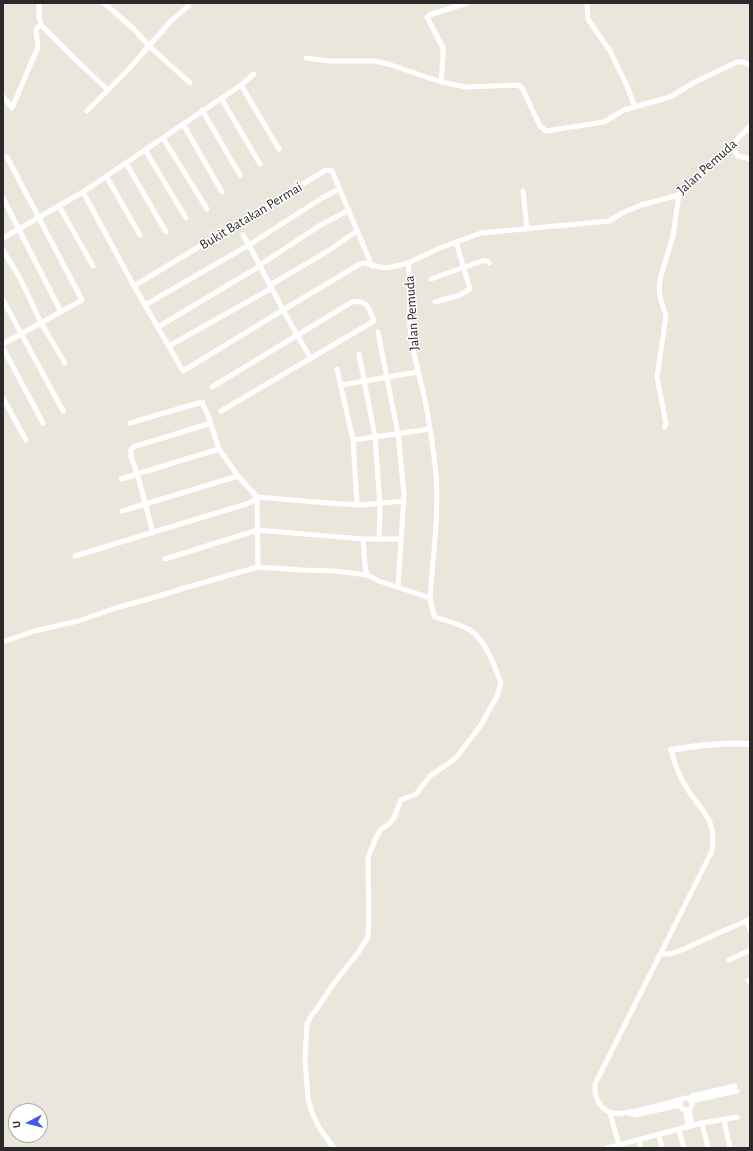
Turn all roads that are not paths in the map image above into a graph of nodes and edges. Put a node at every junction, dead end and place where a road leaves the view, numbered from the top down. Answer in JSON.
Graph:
{"nodes":[{"id":1,"x":39,"y":3,"type":"edge"},
{"id":2,"x":104,"y":3,"type":"edge"},
{"id":3,"x":467,"y":3,"type":"edge"},
{"id":4,"x":587,"y":3,"type":"edge"},
{"id":5,"x":188,"y":6,"type":"dead end"},
{"id":6,"x":41,"y":25,"type":"junction"},
{"id":7,"x":149,"y":46,"type":"junction"},
{"id":8,"x":306,"y":58,"type":"dead end"},
{"id":9,"x":750,"y":65,"type":"edge"},
{"id":10,"x":254,"y":74,"type":"dead end"},
{"id":11,"x":441,"y":82,"type":"junction"},
{"id":12,"x":190,"y":83,"type":"dead end"},
{"id":13,"x":241,"y":85,"type":"junction"},
{"id":14,"x":108,"y":90,"type":"junction"},
{"id":15,"x":3,"y":96,"type":"edge"},
{"id":16,"x":220,"y":98,"type":"junction"},
{"id":17,"x":634,"y":107,"type":"junction"},
{"id":18,"x":202,"y":110,"type":"junction"},
{"id":19,"x":87,"y":111,"type":"dead end"},
{"id":20,"x":183,"y":124,"type":"junction"},
{"id":21,"x":750,"y":126,"type":"edge"},
{"id":22,"x":163,"y":138,"type":"junction"},
{"id":23,"x":731,"y":146,"type":"junction"},
{"id":24,"x":278,"y":149,"type":"dead end"},
{"id":25,"x":145,"y":150,"type":"junction"},
{"id":26,"x":7,"y":157,"type":"dead end"},
{"id":27,"x":750,"y":159,"type":"edge"},
{"id":28,"x":126,"y":163,"type":"junction"},
{"id":29,"x":260,"y":164,"type":"dead end"},
{"id":30,"x":240,"y":175,"type":"dead end"},
{"id":31,"x":106,"y":176,"type":"junction"},
{"id":32,"x":339,"y":189,"type":"junction"},
{"id":33,"x":523,"y":191,"type":"dead end"},
{"id":34,"x":83,"y":192,"type":"junction"},
{"id":35,"x":222,"y":192,"type":"dead end"},
{"id":36,"x":679,"y":195,"type":"junction"},
{"id":37,"x":3,"y":198,"type":"edge"},
{"id":38,"x":59,"y":206,"type":"junction"},
{"id":39,"x":207,"y":210,"type":"dead end"},
{"id":40,"x":349,"y":210,"type":"junction"},
{"id":41,"x":38,"y":217,"type":"junction"},
{"id":42,"x":186,"y":218,"type":"dead end"},
{"id":43,"x":18,"y":229,"type":"junction"},
{"id":44,"x":527,"y":229,"type":"junction"},
{"id":45,"x":357,"y":231,"type":"junction"},
{"id":46,"x":166,"y":232,"type":"dead end"},
{"id":47,"x":140,"y":235,"type":"dead end"},
{"id":48,"x":243,"y":235,"type":"dead end"},
{"id":49,"x":3,"y":238,"type":"edge"},
{"id":50,"x":456,"y":242,"type":"junction"},
{"id":51,"x":249,"y":245,"type":"junction"},
{"id":52,"x":3,"y":250,"type":"edge"},
{"id":53,"x":408,"y":263,"type":"junction"},
{"id":54,"x":489,"y":263,"type":"dead end"},
{"id":55,"x":260,"y":265,"type":"junction"},
{"id":56,"x":93,"y":266,"type":"dead end"},
{"id":57,"x":372,"y":266,"type":"junction"},
{"id":58,"x":463,"y":267,"type":"junction"},
{"id":59,"x":431,"y":278,"type":"dead end"},
{"id":60,"x":134,"y":286,"type":"junction"},
{"id":61,"x":271,"y":286,"type":"junction"},
{"id":62,"x":3,"y":300,"type":"edge"},
{"id":63,"x":435,"y":302,"type":"dead end"},
{"id":64,"x":145,"y":304,"type":"junction"},
{"id":65,"x":283,"y":310,"type":"junction"},
{"id":66,"x":61,"y":312,"type":"junction"},
{"id":67,"x":41,"y":323,"type":"junction"},
{"id":68,"x":158,"y":327,"type":"junction"},
{"id":69,"x":378,"y":332,"type":"dead end"},
{"id":70,"x":22,"y":334,"type":"junction"},
{"id":71,"x":297,"y":336,"type":"junction"},
{"id":72,"x":3,"y":344,"type":"edge"},
{"id":73,"x":169,"y":346,"type":"junction"},
{"id":74,"x":3,"y":348,"type":"edge"},
{"id":75,"x":359,"y":354,"type":"dead end"},
{"id":76,"x":311,"y":359,"type":"junction"},
{"id":77,"x":64,"y":363,"type":"dead end"},
{"id":78,"x":337,"y":369,"type":"dead end"},
{"id":79,"x":417,"y":372,"type":"junction"},
{"id":80,"x":387,"y":377,"type":"junction"},
{"id":81,"x":365,"y":381,"type":"junction"},
{"id":82,"x":341,"y":385,"type":"junction"},
{"id":83,"x":212,"y":387,"type":"dead end"},
{"id":84,"x":3,"y":398,"type":"edge"},
{"id":85,"x":63,"y":411,"type":"dead end"},
{"id":86,"x":221,"y":411,"type":"dead end"},
{"id":87,"x":43,"y":423,"type":"dead end"},
{"id":88,"x":130,"y":423,"type":"dead end"},
{"id":89,"x":211,"y":423,"type":"junction"},
{"id":90,"x":665,"y":427,"type":"dead end"},
{"id":91,"x":430,"y":429,"type":"junction"},
{"id":92,"x":398,"y":434,"type":"junction"},
{"id":93,"x":375,"y":437,"type":"junction"},
{"id":94,"x":26,"y":440,"type":"dead end"},
{"id":95,"x":353,"y":440,"type":"junction"},
{"id":96,"x":219,"y":449,"type":"junction"},
{"id":97,"x":138,"y":473,"type":"junction"},
{"id":98,"x":238,"y":476,"type":"junction"},
{"id":99,"x":121,"y":478,"type":"dead end"},
{"id":100,"x":257,"y":497,"type":"junction"},
{"id":101,"x":404,"y":501,"type":"junction"},
{"id":102,"x":146,"y":504,"type":"junction"},
{"id":103,"x":357,"y":504,"type":"junction"},
{"id":104,"x":380,"y":504,"type":"junction"},
{"id":105,"x":122,"y":511,"type":"dead end"},
{"id":106,"x":258,"y":530,"type":"junction"},
{"id":107,"x":153,"y":533,"type":"junction"},
{"id":108,"x":363,"y":539,"type":"junction"},
{"id":109,"x":379,"y":539,"type":"junction"},
{"id":110,"x":401,"y":539,"type":"junction"},
{"id":111,"x":75,"y":556,"type":"dead end"},
{"id":112,"x":165,"y":559,"type":"dead end"},
{"id":113,"x":258,"y":567,"type":"junction"},
{"id":114,"x":367,"y":575,"type":"junction"},
{"id":115,"x":398,"y":587,"type":"junction"},
{"id":116,"x":430,"y":598,"type":"junction"},
{"id":117,"x":3,"y":640,"type":"edge"},
{"id":118,"x":750,"y":744,"type":"edge"},
{"id":119,"x":671,"y":750,"type":"joint"},
{"id":120,"x":748,"y":920,"type":"edge"},
{"id":121,"x":750,"y":930,"type":"edge"},
{"id":122,"x":750,"y":950,"type":"edge"},
{"id":123,"x":660,"y":954,"type":"junction"},
{"id":124,"x":729,"y":960,"type":"dead end"},
{"id":125,"x":736,"y":1089,"type":"dead end"},
{"id":126,"x":688,"y":1099,"type":"junction"},
{"id":127,"x":680,"y":1105,"type":"junction"},
{"id":128,"x":687,"y":1110,"type":"junction"},
{"id":129,"x":610,"y":1113,"type":"junction"},
{"id":130,"x":629,"y":1113,"type":"junction"},
{"id":131,"x":737,"y":1117,"type":"dead end"},
{"id":132,"x":724,"y":1120,"type":"junction"},
{"id":133,"x":702,"y":1123,"type":"junction"},
{"id":134,"x":690,"y":1126,"type":"junction"},
{"id":135,"x":679,"y":1129,"type":"junction"},
{"id":136,"x":659,"y":1135,"type":"junction"},
{"id":137,"x":639,"y":1140,"type":"junction"},
{"id":138,"x":620,"y":1146,"type":"edge"},
{"id":139,"x":334,"y":1148,"type":"edge"},
{"id":140,"x":607,"y":1148,"type":"edge"},
{"id":141,"x":641,"y":1148,"type":"edge"},
{"id":142,"x":662,"y":1148,"type":"edge"},
{"id":143,"x":684,"y":1148,"type":"edge"},
{"id":144,"x":708,"y":1148,"type":"edge"},
{"id":145,"x":730,"y":1148,"type":"edge"}],
"edges":[{"from":1,"to":6,"type":"street"},
{"from":2,"to":7,"type":"street"},
{"from":3,"to":11,"type":"street"},
{"from":4,"to":17,"type":"street"},
{"from":5,"to":7,"type":"street"},
{"from":6,"to":14,"type":"street"},
{"from":6,"to":15,"type":"street"},
{"from":7,"to":12,"type":"street"},
{"from":7,"to":14,"type":"street"},
{"from":8,"to":11,"type":"street"},
{"from":9,"to":17,"type":"street"},
{"from":10,"to":13,"type":"street"},
{"from":11,"to":17,"type":"street"},
{"from":13,"to":16,"type":"street"},
{"from":13,"to":24,"type":"street"},
{"from":14,"to":19,"type":"street"},
{"from":16,"to":18,"type":"street"},
{"from":16,"to":29,"type":"street"},
{"from":18,"to":20,"type":"street"},
{"from":18,"to":30,"type":"street"},
{"from":20,"to":22,"type":"street"},
{"from":20,"to":35,"type":"street"},
{"from":21,"to":23,"type":"street","name":"Jalan Pemuda"},
{"from":22,"to":25,"type":"street"},
{"from":22,"to":39,"type":"street"},
{"from":23,"to":27,"type":"street"},
{"from":23,"to":36,"type":"street","name":"Jalan Pemuda"},
{"from":25,"to":28,"type":"street"},
{"from":25,"to":42,"type":"street"},
{"from":26,"to":41,"type":"street"},
{"from":28,"to":31,"type":"street"},
{"from":28,"to":46,"type":"street"},
{"from":31,"to":34,"type":"street"},
{"from":31,"to":47,"type":"street"},
{"from":32,"to":40,"type":"street","name":"Bukit Batakan Permai"},
{"from":32,"to":51,"type":"street","name":"Bukit Batakan Permai"},
{"from":32,"to":60,"type":"street","name":"Bukit Batakan Permai"},
{"from":33,"to":44,"type":"street"},
{"from":34,"to":38,"type":"street"},
{"from":34,"to":60,"type":"street"},
{"from":36,"to":44,"type":"street","name":"Jalan Pemuda"},
{"from":36,"to":90,"type":"street"},
{"from":37,"to":43,"type":"street"},
{"from":38,"to":41,"type":"street"},
{"from":38,"to":56,"type":"street"},
{"from":40,"to":45,"type":"street","name":"Bukit Batakan Permai"},
{"from":40,"to":55,"type":"street"},
{"from":41,"to":43,"type":"street"},
{"from":41,"to":66,"type":"street"},
{"from":43,"to":49,"type":"street"},
{"from":43,"to":66,"type":"street"},
{"from":44,"to":50,"type":"street","name":"Jalan Pemuda"},
{"from":45,"to":57,"type":"street","name":"Bukit Batakan Permai"},
{"from":45,"to":61,"type":"street"},
{"from":48,"to":51,"type":"street"},
{"from":50,"to":53,"type":"street","name":"Jalan Pemuda"},
{"from":50,"to":58,"type":"street"},
{"from":51,"to":55,"type":"street","name":"Bukit Batakan Permai"},
{"from":51,"to":64,"type":"street","name":"Bukit Batakan Permai"},
{"from":52,"to":67,"type":"street"},
{"from":53,"to":57,"type":"street"},
{"from":53,"to":79,"type":"street","name":"Jalan Pemuda"},
{"from":54,"to":58,"type":"street"},
{"from":55,"to":61,"type":"street","name":"Bukit Batakan Permai"},
{"from":55,"to":68,"type":"street"},
{"from":57,"to":65,"type":"street"},
{"from":58,"to":59,"type":"street"},
{"from":58,"to":63,"type":"street"},
{"from":60,"to":64,"type":"street"},
{"from":61,"to":65,"type":"street","name":"Bukit Batakan Permai"},
{"from":61,"to":73,"type":"street"},
{"from":62,"to":70,"type":"street"},
{"from":64,"to":68,"type":"street"},
{"from":65,"to":71,"type":"street","name":"Bukit Batakan Permai"},
{"from":65,"to":73,"type":"street"},
{"from":66,"to":67,"type":"street"},
{"from":67,"to":70,"type":"street"},
{"from":67,"to":77,"type":"street"},
{"from":68,"to":73,"type":"street"},
{"from":69,"to":80,"type":"street"},
{"from":70,"to":72,"type":"street"},
{"from":70,"to":85,"type":"street"},
{"from":71,"to":76,"type":"street","name":"Bukit Batakan Permai"},
{"from":71,"to":76,"type":"street"},
{"from":71,"to":83,"type":"street"},
{"from":74,"to":87,"type":"street"},
{"from":75,"to":81,"type":"street"},
{"from":76,"to":86,"type":"street"},
{"from":78,"to":82,"type":"street"},
{"from":79,"to":80,"type":"street"},
{"from":79,"to":91,"type":"street","name":"Jalan Pemuda"},
{"from":80,"to":81,"type":"street"},
{"from":80,"to":92,"type":"street"},
{"from":81,"to":82,"type":"street"},
{"from":81,"to":93,"type":"street"},
{"from":82,"to":95,"type":"street"},
{"from":84,"to":94,"type":"street"},
{"from":88,"to":89,"type":"street"},
{"from":89,"to":96,"type":"street"},
{"from":89,"to":97,"type":"street"},
{"from":91,"to":92,"type":"street"},
{"from":91,"to":116,"type":"street","name":"Jalan Pemuda"},
{"from":92,"to":93,"type":"street"},
{"from":92,"to":101,"type":"street"},
{"from":93,"to":95,"type":"street"},
{"from":93,"to":104,"type":"street"},
{"from":95,"to":103,"type":"street"},
{"from":96,"to":97,"type":"street"},
{"from":96,"to":98,"type":"street"},
{"from":97,"to":99,"type":"street"},
{"from":97,"to":102,"type":"street"},
{"from":98,"to":100,"type":"street"},
{"from":98,"to":102,"type":"street"},
{"from":100,"to":103,"type":"street"},
{"from":100,"to":106,"type":"street"},
{"from":100,"to":107,"type":"street"},
{"from":101,"to":104,"type":"street"},
{"from":101,"to":110,"type":"street"},
{"from":102,"to":105,"type":"street"},
{"from":102,"to":107,"type":"street"},
{"from":103,"to":104,"type":"street"},
{"from":104,"to":109,"type":"street"},
{"from":106,"to":108,"type":"street"},
{"from":106,"to":112,"type":"street"},
{"from":106,"to":113,"type":"street"},
{"from":107,"to":111,"type":"street"},
{"from":108,"to":109,"type":"street"},
{"from":108,"to":114,"type":"street"},
{"from":109,"to":110,"type":"street"},
{"from":110,"to":115,"type":"street"},
{"from":113,"to":114,"type":"street"},
{"from":113,"to":117,"type":"street"},
{"from":114,"to":115,"type":"street"},
{"from":115,"to":116,"type":"street"},
{"from":116,"to":139,"type":"street","name":"Jalan Pemuda"},
{"from":118,"to":119,"type":"street"},
{"from":119,"to":123,"type":"street"},
{"from":120,"to":121,"type":"street"},
{"from":120,"to":123,"type":"street"},
{"from":122,"to":124,"type":"street"},
{"from":123,"to":129,"type":"street"},
{"from":125,"to":126,"type":"street"},
{"from":126,"to":127,"type":"street"},
{"from":126,"to":128,"type":"street"},
{"from":126,"to":130,"type":"street"},
{"from":127,"to":128,"type":"street"},
{"from":127,"to":130,"type":"street"},
{"from":128,"to":134,"type":"street"},
{"from":129,"to":130,"type":"street"},
{"from":129,"to":138,"type":"street"},
{"from":131,"to":132,"type":"street"},
{"from":132,"to":133,"type":"street"},
{"from":132,"to":145,"type":"street"},
{"from":133,"to":134,"type":"street"},
{"from":133,"to":144,"type":"street"},
{"from":134,"to":135,"type":"street"},
{"from":135,"to":136,"type":"street"},
{"from":135,"to":143,"type":"street"},
{"from":136,"to":137,"type":"street"},
{"from":136,"to":142,"type":"street"},
{"from":137,"to":138,"type":"street"},
{"from":137,"to":141,"type":"street"},
{"from":138,"to":140,"type":"street"}]}
